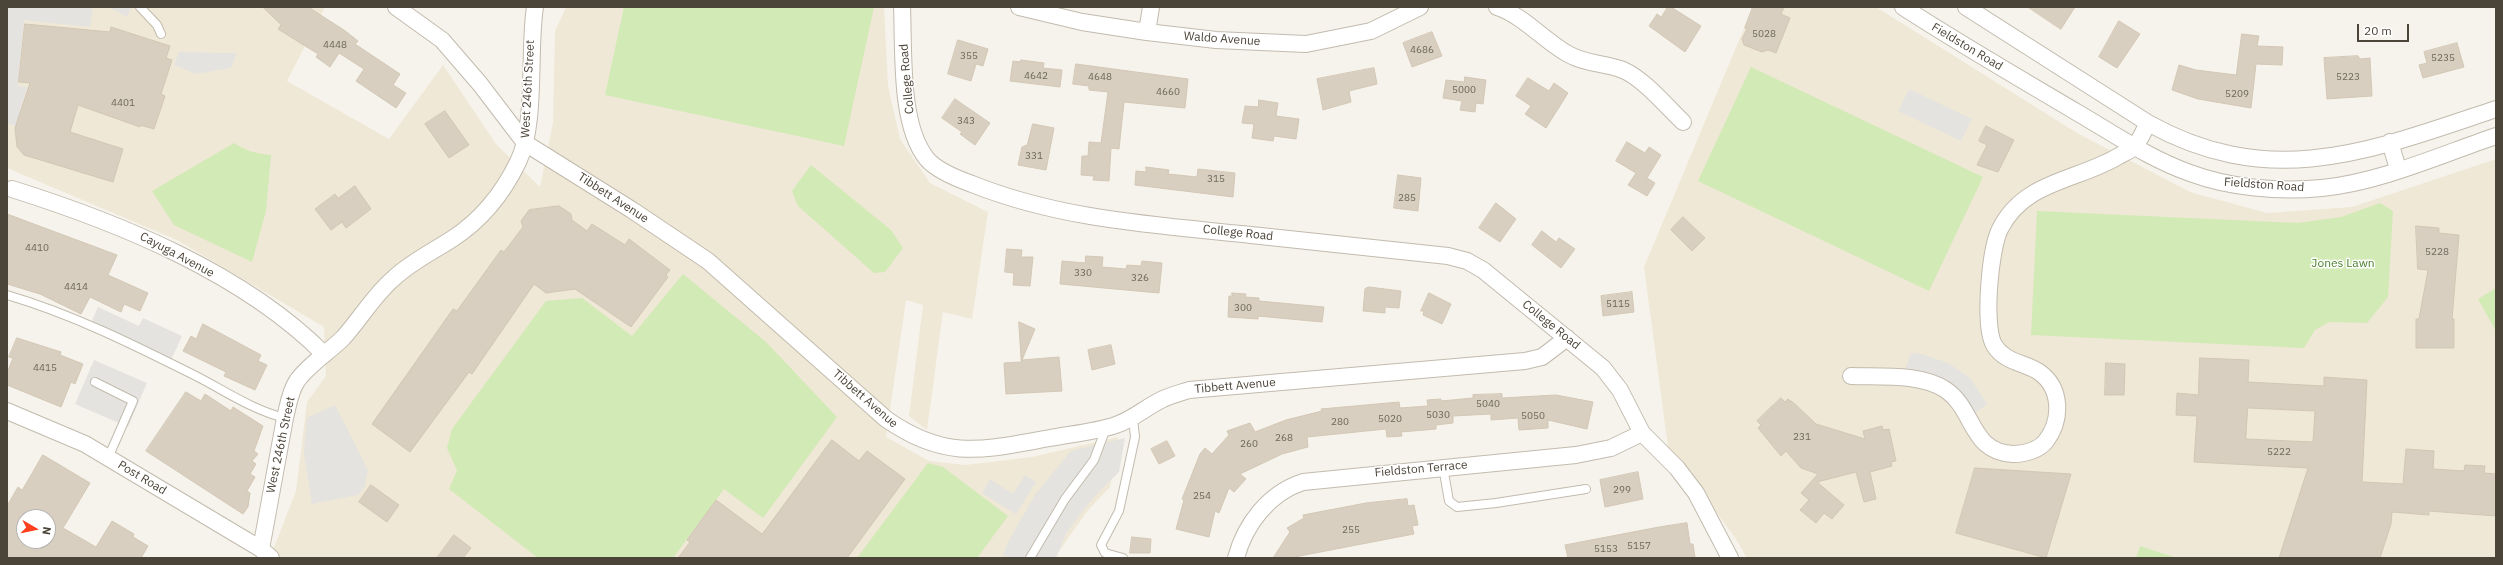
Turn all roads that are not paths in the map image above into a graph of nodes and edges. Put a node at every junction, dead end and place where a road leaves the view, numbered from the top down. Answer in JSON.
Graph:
{"nodes":[{"id":1,"x":140,"y":7,"type":"edge"},
{"id":2,"x":396,"y":7,"type":"edge"},
{"id":3,"x":535,"y":7,"type":"edge"},
{"id":4,"x":902,"y":7,"type":"edge"},
{"id":5,"x":1019,"y":7,"type":"edge"},
{"id":6,"x":1151,"y":7,"type":"edge"},
{"id":7,"x":1420,"y":7,"type":"edge"},
{"id":8,"x":1497,"y":7,"type":"edge"},
{"id":9,"x":1903,"y":7,"type":"edge"},
{"id":10,"x":1966,"y":7,"type":"edge"},
{"id":11,"x":1147,"y":32,"type":"junction"},
{"id":12,"x":161,"y":34,"type":"dead end"},
{"id":13,"x":2496,"y":109,"type":"edge"},
{"id":14,"x":1683,"y":122,"type":"dead end"},
{"id":15,"x":2148,"y":123,"type":"junction"},
{"id":16,"x":2496,"y":136,"type":"edge"},
{"id":17,"x":2390,"y":142,"type":"junction"},
{"id":18,"x":525,"y":143,"type":"junction"},
{"id":19,"x":2135,"y":147,"type":"junction"},
{"id":20,"x":2398,"y":169,"type":"junction"},
{"id":21,"x":12,"y":190,"type":"dead end"},
{"id":22,"x":7,"y":295,"type":"edge"},
{"id":23,"x":1567,"y":338,"type":"junction"},
{"id":24,"x":324,"y":354,"type":"junction"},
{"id":25,"x":1851,"y":376,"type":"dead end"},
{"id":26,"x":95,"y":382,"type":"dead end"},
{"id":27,"x":7,"y":411,"type":"edge"},
{"id":28,"x":285,"y":418,"type":"junction"},
{"id":29,"x":1133,"y":418,"type":"junction"},
{"id":30,"x":1106,"y":427,"type":"junction"},
{"id":31,"x":1642,"y":433,"type":"junction"},
{"id":32,"x":108,"y":458,"type":"junction"},
{"id":33,"x":1443,"y":467,"type":"junction"},
{"id":34,"x":1586,"y":489,"type":"dead end"},
{"id":35,"x":266,"y":554,"type":"edge"},
{"id":36,"x":1030,"y":558,"type":"edge"},
{"id":37,"x":1123,"y":558,"type":"edge"},
{"id":38,"x":1236,"y":558,"type":"edge"},
{"id":39,"x":1730,"y":558,"type":"edge"}],
"edges":[{"from":1,"to":12,"type":"lane"},
{"from":2,"to":18,"type":"street","name":"Tibbett Avenue"},
{"from":3,"to":18,"type":"street","name":"West 246th Street"},
{"from":4,"to":23,"type":"street","name":"College Road"},
{"from":5,"to":11,"type":"street","name":"Waldo Avenue"},
{"from":6,"to":11,"type":"street"},
{"from":7,"to":11,"type":"street","name":"Waldo Avenue"},
{"from":8,"to":14,"type":"street"},
{"from":9,"to":19,"type":"street","name":"Fieldston Road"},
{"from":10,"to":15,"type":"street"},
{"from":13,"to":17,"type":"street"},
{"from":15,"to":17,"type":"street"},
{"from":15,"to":19,"type":"street"},
{"from":16,"to":20,"type":"street","name":"Fieldston Road"},
{"from":17,"to":20,"type":"street"},
{"from":18,"to":24,"type":"street","name":"West 246th Street"},
{"from":18,"to":30,"type":"street","name":"Tibbett Avenue"},
{"from":19,"to":20,"type":"street","name":"Fieldston Road"},
{"from":19,"to":25,"type":"street"},
{"from":21,"to":24,"type":"street","name":"Cayuga Avenue"},
{"from":22,"to":28,"type":"lane"},
{"from":23,"to":29,"type":"street","name":"Tibbett Avenue"},
{"from":23,"to":31,"type":"street","name":"College Road"},
{"from":24,"to":28,"type":"street","name":"West 246th Street"},
{"from":26,"to":32,"type":"lane"},
{"from":27,"to":32,"type":"street","name":"Post Road"},
{"from":28,"to":35,"type":"street","name":"West 246th Street"},
{"from":29,"to":30,"type":"street","name":"Tibbett Avenue"},
{"from":29,"to":37,"type":"lane"},
{"from":30,"to":36,"type":"lane"},
{"from":31,"to":33,"type":"street","name":"Fieldston Terrace"},
{"from":31,"to":39,"type":"street","name":"College Road"},
{"from":32,"to":35,"type":"street","name":"Post Road"},
{"from":33,"to":34,"type":"lane"},
{"from":33,"to":38,"type":"street","name":"Fieldston Terrace"}]}
